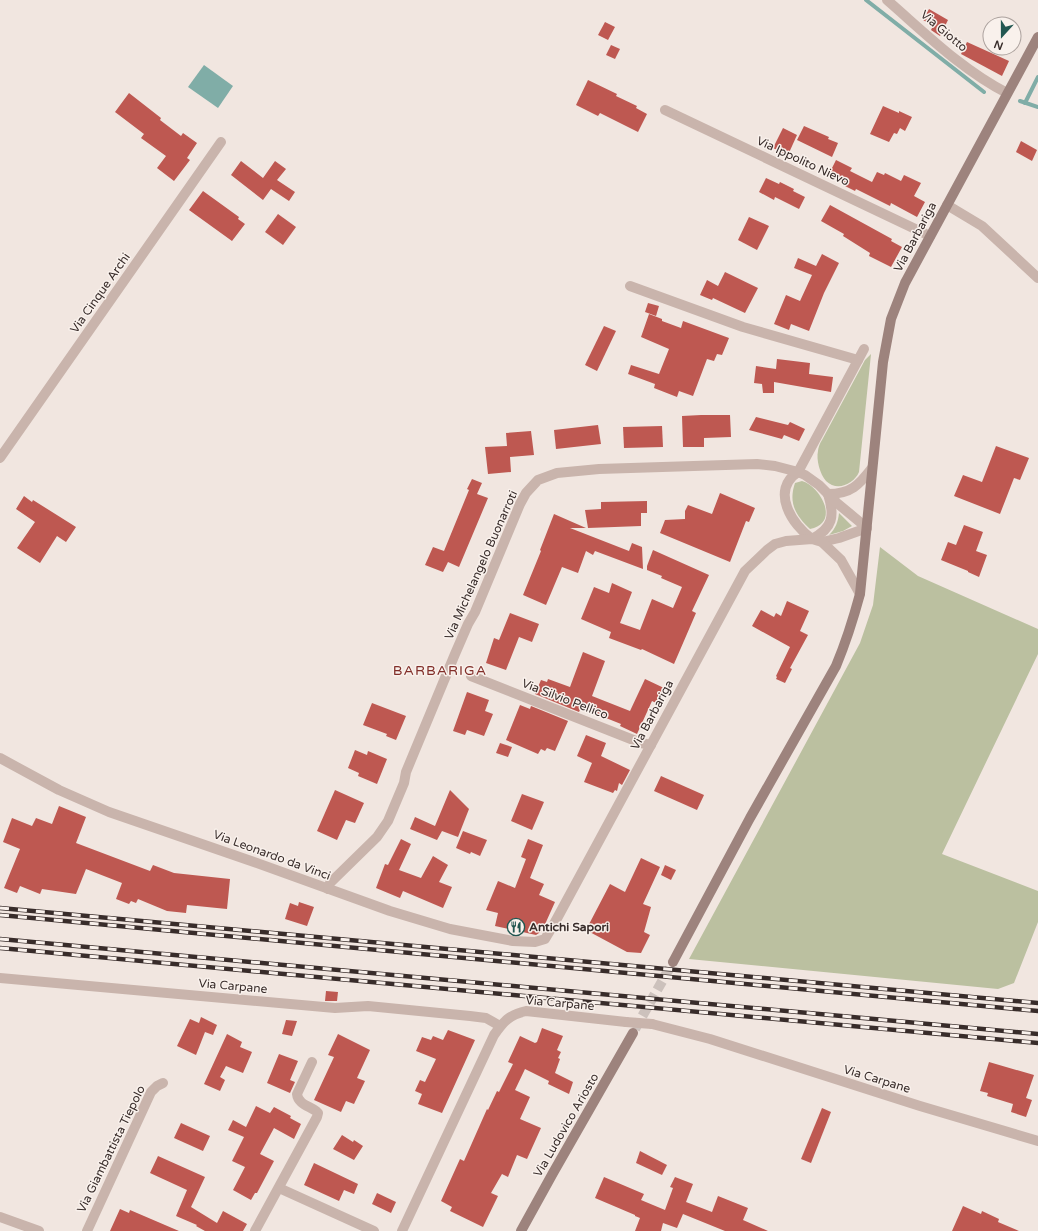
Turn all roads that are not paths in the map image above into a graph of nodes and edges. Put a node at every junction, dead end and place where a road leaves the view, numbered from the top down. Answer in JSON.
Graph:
{"nodes":[{"id":1,"x":887,"y":0,"type":"edge"},
{"id":2,"x":1038,"y":37,"type":"edge"},
{"id":3,"x":1007,"y":93,"type":"junction"},
{"id":4,"x":665,"y":110,"type":"dead end"},
{"id":5,"x":221,"y":142,"type":"dead end"},
{"id":6,"x":947,"y":205,"type":"junction"},
{"id":7,"x":930,"y":236,"type":"junction"},
{"id":8,"x":1038,"y":278,"type":"edge"},
{"id":9,"x":630,"y":286,"type":"dead end"},
{"id":10,"x":864,"y":349,"type":"dead end"},
{"id":11,"x":858,"y":360,"type":"junction"},
{"id":12,"x":0,"y":458,"type":"edge"},
{"id":13,"x":872,"y":468,"type":"junction"},
{"id":14,"x":798,"y":472,"type":"junction"},
{"id":15,"x":828,"y":494,"type":"junction"},
{"id":16,"x":867,"y":528,"type":"junction"},
{"id":17,"x":817,"y":540,"type":"junction"},
{"id":18,"x":860,"y":594,"type":"junction"},
{"id":19,"x":471,"y":676,"type":"dead end"},
{"id":20,"x":651,"y":745,"type":"junction"},
{"id":21,"x":0,"y":758,"type":"edge"},
{"id":22,"x":328,"y":889,"type":"junction"},
{"id":23,"x":545,"y":938,"type":"joint"},
{"id":24,"x":673,"y":962,"type":"tunnel mouth"},
{"id":25,"x":0,"y":978,"type":"edge"},
{"id":26,"x":500,"y":1026,"type":"junction"},
{"id":27,"x":634,"y":1033,"type":"tunnel mouth"},
{"id":28,"x":312,"y":1062,"type":"dead end"},
{"id":29,"x":163,"y":1083,"type":"dead end"},
{"id":30,"x":1038,"y":1141,"type":"edge"},
{"id":31,"x":279,"y":1188,"type":"junction"},
{"id":32,"x":0,"y":1218,"type":"edge"},
{"id":33,"x":39,"y":1231,"type":"edge"},
{"id":34,"x":86,"y":1231,"type":"edge"},
{"id":35,"x":255,"y":1231,"type":"edge"},
{"id":36,"x":374,"y":1231,"type":"edge"},
{"id":37,"x":402,"y":1231,"type":"edge"},
{"id":38,"x":521,"y":1231,"type":"edge"}],
"edges":[{"from":1,"to":3,"type":"street","name":"Via Giotto"},
{"from":2,"to":3,"type":"main road","name":"Via Barbariga"},
{"from":3,"to":6,"type":"main road","name":"Via Barbariga"},
{"from":4,"to":7,"type":"street","name":"Via Ippolito Nievo"},
{"from":5,"to":12,"type":"street","name":"Via Cinque Archi"},
{"from":6,"to":7,"type":"main road","name":"Via Barbariga"},
{"from":6,"to":8,"type":"street"},
{"from":7,"to":13,"type":"main road","name":"Via Barbariga"},
{"from":9,"to":11,"type":"street"},
{"from":10,"to":11,"type":"street"},
{"from":11,"to":14,"type":"street"},
{"from":13,"to":15,"type":"street"},
{"from":13,"to":16,"type":"main road","name":"Via Barbariga"},
{"from":14,"to":15,"type":"street"},
{"from":14,"to":17,"type":"street"},
{"from":14,"to":22,"type":"street","name":"Via Michelangelo Buonarroti"},
{"from":15,"to":16,"type":"street"},
{"from":15,"to":17,"type":"street"},
{"from":16,"to":17,"type":"street","name":"Via Barbariga"},
{"from":16,"to":18,"type":"main road","name":"Via Barbariga"},
{"from":17,"to":18,"type":"street"},
{"from":17,"to":20,"type":"street","name":"Via Barbariga"},
{"from":18,"to":24,"type":"main road","name":"Via Barbariga"},
{"from":19,"to":20,"type":"street","name":"Via Silvio Pellico"},
{"from":20,"to":23,"type":"street","name":"Via Barbariga"},
{"from":21,"to":22,"type":"street","name":"Via Leonardo da Vinci"},
{"from":22,"to":23,"type":"street","name":"Via Leonardo da Vinci"},
{"from":25,"to":26,"type":"street","name":"Via Carpane"},
{"from":26,"to":30,"type":"street","name":"Via Carpane","bridge":true},
{"from":26,"to":37,"type":"street"},
{"from":27,"to":38,"type":"main road","name":"Via Ludovico Ariosto"},
{"from":28,"to":31,"type":"street"},
{"from":29,"to":34,"type":"street","name":"Via Giambattista Tiepolo"},
{"from":31,"to":35,"type":"street"},
{"from":31,"to":36,"type":"street"},
{"from":32,"to":33,"type":"street"}]}
